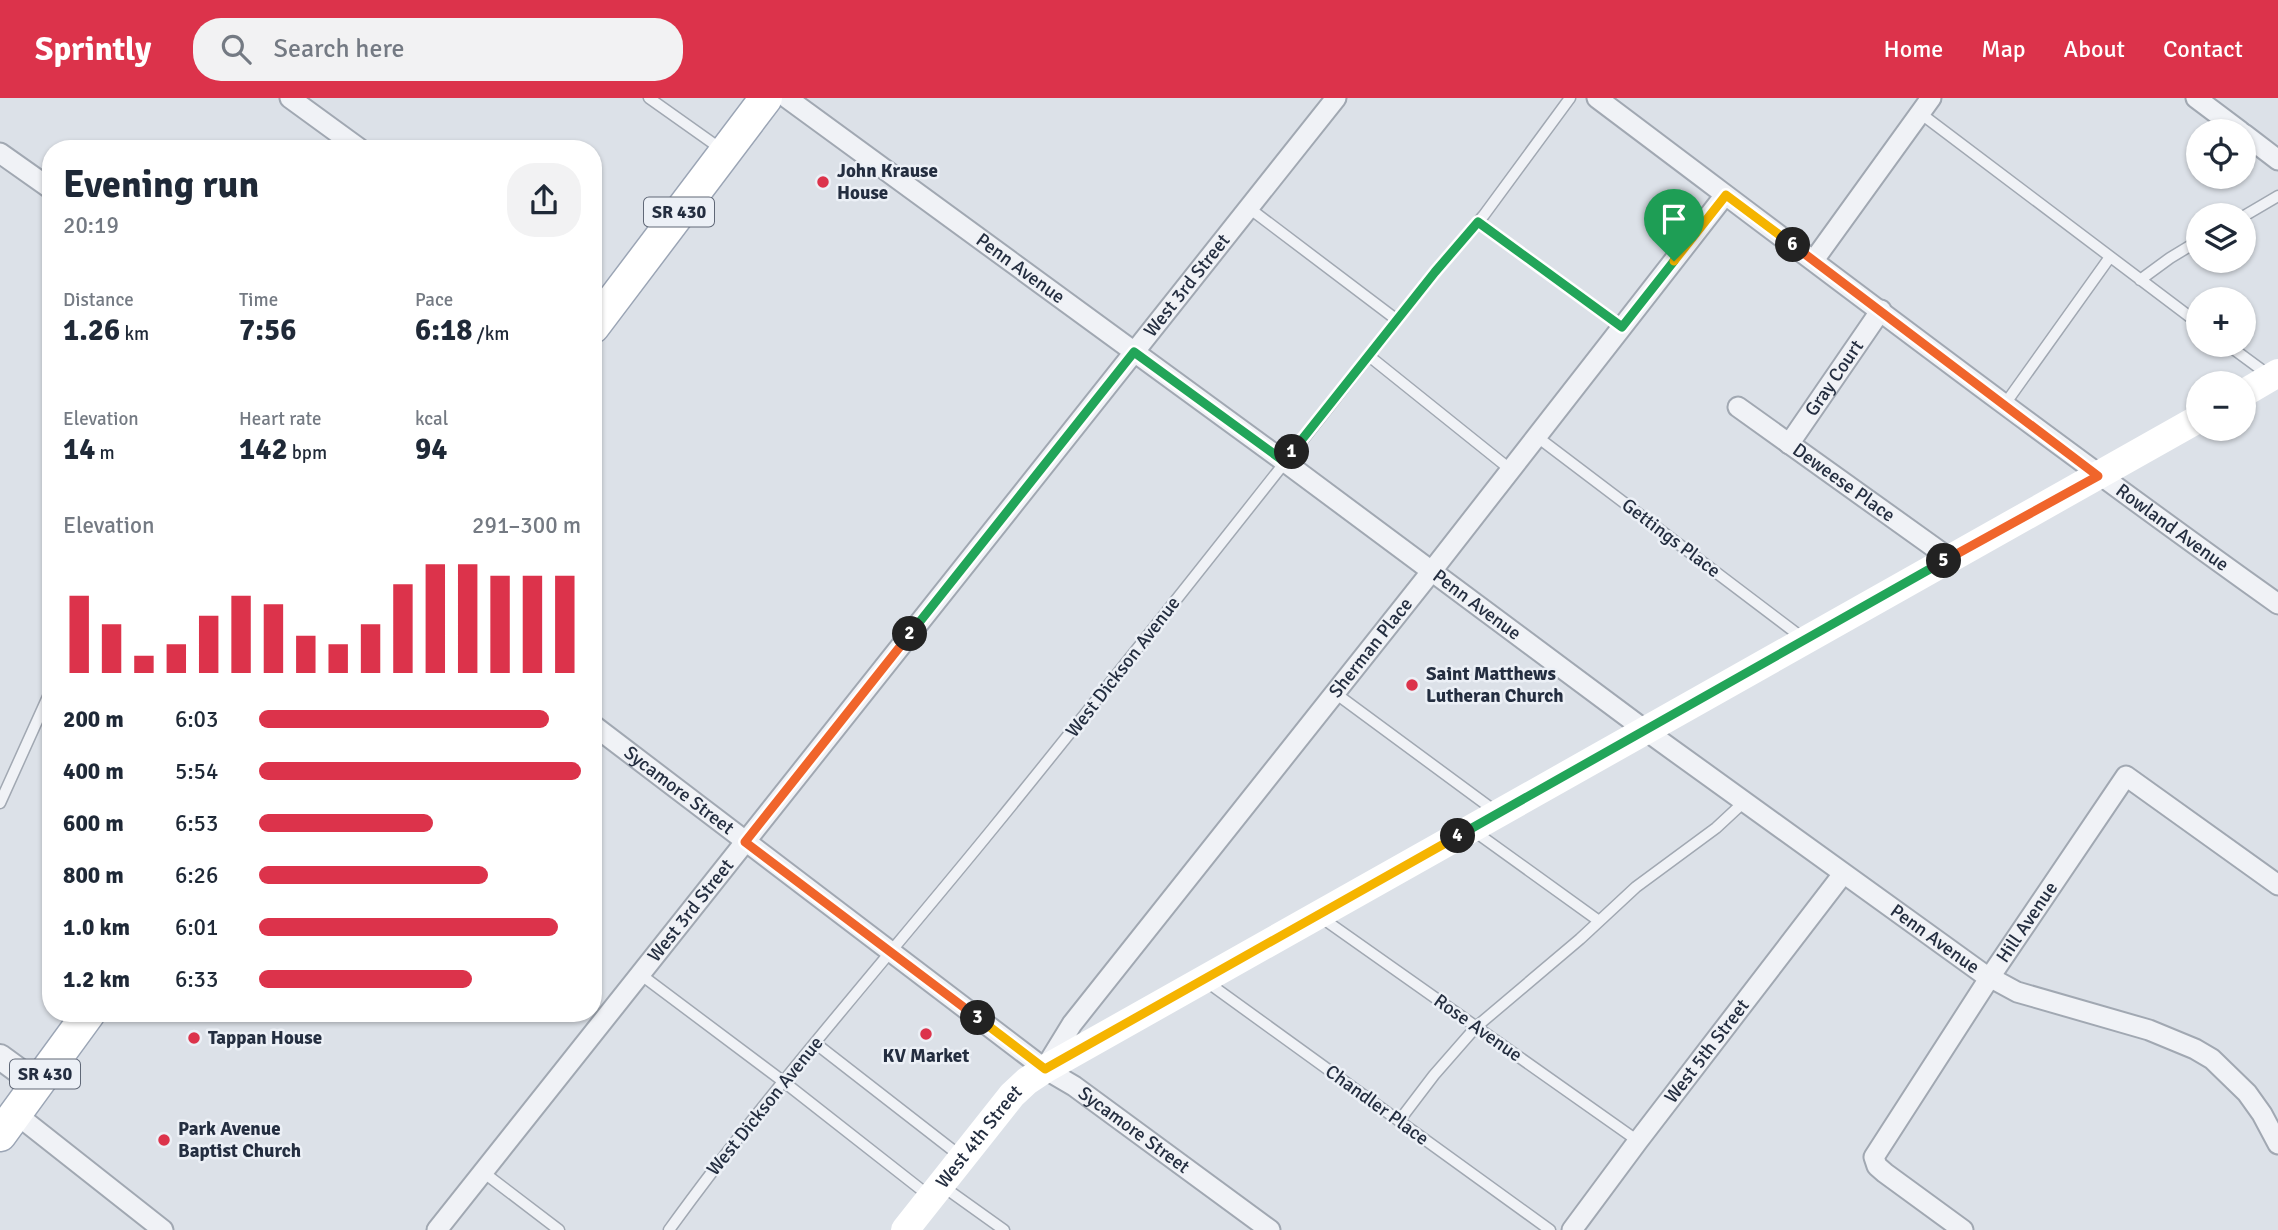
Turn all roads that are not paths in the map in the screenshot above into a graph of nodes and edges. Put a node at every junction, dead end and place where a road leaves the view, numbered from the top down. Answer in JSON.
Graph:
{"nodes":[{"id":1,"x":290,"y":98,"type":"edge"},
{"id":2,"x":649,"y":98,"type":"edge"},
{"id":3,"x":765,"y":98,"type":"edge"},
{"id":4,"x":788,"y":98,"type":"edge"},
{"id":5,"x":1336,"y":98,"type":"edge"},
{"id":6,"x":1570,"y":98,"type":"edge"},
{"id":7,"x":1597,"y":98,"type":"edge"},
{"id":8,"x":2207,"y":101,"type":"edge"},
{"id":9,"x":1926,"y":106,"type":"edge"},
{"id":10,"x":2227,"y":119,"type":"edge"},
{"id":11,"x":348,"y":140,"type":"edge"},
{"id":12,"x":2256,"y":143,"type":"edge"},
{"id":13,"x":724,"y":152,"type":"junction"},
{"id":14,"x":0,"y":153,"type":"edge"},
{"id":15,"x":2278,"y":160,"type":"edge"},
{"id":16,"x":42,"y":183,"type":"edge"},
{"id":17,"x":1726,"y":195,"type":"junction"},
{"id":18,"x":2278,"y":196,"type":"edge"},
{"id":19,"x":1249,"y":208,"type":"junction"},
{"id":20,"x":2256,"y":209,"type":"edge"},
{"id":21,"x":1478,"y":222,"type":"junction"},
{"id":22,"x":2186,"y":248,"type":"edge"},
{"id":23,"x":2110,"y":257,"type":"junction"},
{"id":24,"x":1814,"y":260,"type":"junction"},
{"id":25,"x":2140,"y":280,"type":"junction"},
{"id":26,"x":1881,"y":310,"type":"junction"},
{"id":27,"x":602,"y":313,"type":"edge"},
{"id":28,"x":2186,"y":314,"type":"edge"},
{"id":29,"x":1397,"y":320,"type":"junction"},
{"id":30,"x":1622,"y":327,"type":"junction"},
{"id":31,"x":1134,"y":352,"type":"junction"},
{"id":32,"x":1369,"y":356,"type":"junction"},
{"id":33,"x":2247,"y":357,"type":"edge"},
{"id":34,"x":2275,"y":375,"type":"edge"},
{"id":35,"x":2256,"y":386,"type":"edge"},
{"id":36,"x":2006,"y":404,"type":"junction"},
{"id":37,"x":1738,"y":407,"type":"dead end"},
{"id":38,"x":2186,"y":426,"type":"edge"},
{"id":39,"x":1536,"y":436,"type":"junction"},
{"id":40,"x":1789,"y":444,"type":"junction"},
{"id":41,"x":1285,"y":462,"type":"junction"},
{"id":42,"x":1511,"y":470,"type":"junction"},
{"id":43,"x":2098,"y":476,"type":"junction"},
{"id":44,"x":1949,"y":558,"type":"junction"},
{"id":45,"x":1431,"y":572,"type":"junction"},
{"id":46,"x":2278,"y":604,"type":"edge"},
{"id":47,"x":1805,"y":640,"type":"junction"},
{"id":48,"x":1335,"y":692,"type":"junction"},
{"id":49,"x":42,"y":711,"type":"edge"},
{"id":50,"x":1646,"y":730,"type":"junction"},
{"id":51,"x":602,"y":732,"type":"edge"},
{"id":52,"x":1744,"y":802,"type":"junction"},
{"id":53,"x":0,"y":803,"type":"edge"},
{"id":54,"x":1498,"y":813,"type":"junction"},
{"id":55,"x":1471,"y":829,"type":"junction"},
{"id":56,"x":745,"y":842,"type":"junction"},
{"id":57,"x":1843,"y":874,"type":"junction"},
{"id":58,"x":2278,"y":885,"type":"edge"},
{"id":59,"x":1319,"y":916,"type":"junction"},
{"id":60,"x":1599,"y":921,"type":"junction"},
{"id":61,"x":892,"y":952,"type":"junction"},
{"id":62,"x":640,"y":974,"type":"junction"},
{"id":63,"x":1990,"y":977,"type":"junction"},
{"id":64,"x":1204,"y":980,"type":"junction"},
{"id":65,"x":82,"y":1022,"type":"edge"},
{"id":66,"x":602,"y":1022,"type":"edge"},
{"id":67,"x":602,"y":1022,"type":"edge"},
{"id":68,"x":1476,"y":1027,"type":"junction"},
{"id":69,"x":815,"y":1043,"type":"junction"},
{"id":70,"x":0,"y":1057,"type":"edge"},
{"id":71,"x":1045,"y":1069,"type":"junction"},
{"id":72,"x":784,"y":1082,"type":"junction"},
{"id":73,"x":37,"y":1084,"type":"junction"},
{"id":74,"x":1399,"y":1121,"type":"junction"},
{"id":75,"x":8,"y":1124,"type":"edge"},
{"id":76,"x":1638,"y":1141,"type":"junction"},
{"id":77,"x":2278,"y":1144,"type":"edge"},
{"id":78,"x":963,"y":1157,"type":"junction"},
{"id":79,"x":483,"y":1172,"type":"junction"},
{"id":80,"x":936,"y":1191,"type":"junction"},
{"id":81,"x":163,"y":1230,"type":"edge"},
{"id":82,"x":437,"y":1230,"type":"edge"},
{"id":83,"x":559,"y":1230,"type":"edge"},
{"id":84,"x":669,"y":1230,"type":"edge"},
{"id":85,"x":905,"y":1230,"type":"edge"},
{"id":86,"x":1004,"y":1230,"type":"edge"},
{"id":87,"x":1270,"y":1230,"type":"edge"},
{"id":88,"x":1550,"y":1230,"type":"edge"},
{"id":89,"x":1573,"y":1230,"type":"edge"},
{"id":90,"x":1963,"y":1230,"type":"edge"}],
"edges":[{"from":1,"to":11,"type":"street"},
{"from":2,"to":13,"type":"lane"},
{"from":3,"to":13,"type":"main road","number":"SR 430"},
{"from":4,"to":31,"type":"street","name":"Penn Avenue"},
{"from":5,"to":19,"type":"street","name":"West 3rd Street"},
{"from":6,"to":21,"type":"lane","name":"West Dickson Avenue"},
{"from":7,"to":17,"type":"street","name":"Rowland Avenue"},
{"from":8,"to":10,"type":"street"},
{"from":9,"to":23,"type":"lane"},
{"from":9,"to":24,"type":"street"},
{"from":12,"to":15,"type":"street"},
{"from":13,"to":27,"type":"main road","number":"SR 430"},
{"from":14,"to":16,"type":"street"},
{"from":17,"to":24,"type":"street","name":"Rowland Avenue"},
{"from":17,"to":30,"type":"street","name":"Sherman Place"},
{"from":18,"to":20,"type":"lane"},
{"from":19,"to":29,"type":"lane"},
{"from":19,"to":31,"type":"street","name":"West 3rd Street"},
{"from":21,"to":29,"type":"lane","name":"West Dickson Avenue"},
{"from":21,"to":30,"type":"lane"},
{"from":22,"to":25,"type":"lane"},
{"from":23,"to":25,"type":"lane"},
{"from":23,"to":36,"type":"lane"},
{"from":24,"to":26,"type":"street","name":"Rowland Avenue"},
{"from":25,"to":28,"type":"lane"},
{"from":26,"to":36,"type":"street","name":"Rowland Avenue"},
{"from":26,"to":40,"type":"street","name":"Gray Court"},
{"from":29,"to":32,"type":"lane","name":"West Dickson Avenue"},
{"from":30,"to":39,"type":"street","name":"Sherman Place"},
{"from":31,"to":41,"type":"street","name":"Penn Avenue"},
{"from":31,"to":56,"type":"street","name":"West 3rd Street"},
{"from":32,"to":41,"type":"lane","name":"West Dickson Avenue"},
{"from":32,"to":42,"type":"lane"},
{"from":33,"to":34,"type":"lane"},
{"from":34,"to":35,"type":"main road"},
{"from":36,"to":43,"type":"street","name":"Rowland Avenue"},
{"from":37,"to":40,"type":"street","name":"Deweese Place"},
{"from":38,"to":43,"type":"main road","name":"West 4th Street"},
{"from":39,"to":42,"type":"street","name":"Sherman Place"},
{"from":39,"to":47,"type":"lane","name":"Gettings Place"},
{"from":40,"to":44,"type":"street","name":"Deweese Place"},
{"from":41,"to":45,"type":"street","name":"Penn Avenue"},
{"from":41,"to":61,"type":"lane","name":"West Dickson Avenue"},
{"from":42,"to":45,"type":"street","name":"Sherman Place"},
{"from":43,"to":44,"type":"main road","name":"West 4th Street"},
{"from":43,"to":46,"type":"street","name":"Rowland Avenue"},
{"from":44,"to":47,"type":"main road","name":"West 4th Street"},
{"from":45,"to":48,"type":"street","name":"Sherman Place"},
{"from":45,"to":50,"type":"street","name":"Penn Avenue"},
{"from":47,"to":50,"type":"main road","name":"West 4th Street"},
{"from":48,"to":54,"type":"lane"},
{"from":48,"to":71,"type":"street","name":"Sherman Place"},
{"from":49,"to":53,"type":"lane"},
{"from":50,"to":52,"type":"street","name":"Penn Avenue"},
{"from":50,"to":54,"type":"main road","name":"West 4th Street"},
{"from":51,"to":56,"type":"street","name":"Sycamore Street"},
{"from":52,"to":57,"type":"street","name":"Penn Avenue"},
{"from":52,"to":60,"type":"lane"},
{"from":54,"to":55,"type":"main road","name":"West 4th Street"},
{"from":55,"to":59,"type":"main road","name":"West 4th Street"},
{"from":55,"to":60,"type":"lane"},
{"from":56,"to":61,"type":"street","name":"Sycamore Street"},
{"from":56,"to":62,"type":"street","name":"West 3rd Street"},
{"from":57,"to":63,"type":"street","name":"Penn Avenue"},
{"from":57,"to":76,"type":"street","name":"West 5th Street"},
{"from":58,"to":63,"type":"street","name":"Hill Avenue"},
{"from":59,"to":64,"type":"main road","name":"West 4th Street"},
{"from":59,"to":68,"type":"lane","name":"Rose Avenue"},
{"from":60,"to":68,"type":"lane"},
{"from":61,"to":69,"type":"lane","name":"West Dickson Avenue"},
{"from":61,"to":71,"type":"street","name":"Sycamore Street"},
{"from":62,"to":67,"type":"street","name":"West 3rd Street"},
{"from":62,"to":72,"type":"lane"},
{"from":63,"to":77,"type":"street","name":"Penn Avenue"},
{"from":63,"to":90,"type":"street","name":"Hill Avenue"},
{"from":64,"to":71,"type":"main road","name":"West 4th Street"},
{"from":64,"to":74,"type":"lane","name":"Chandler Place"},
{"from":65,"to":73,"type":"main road","number":"SR 430"},
{"from":66,"to":79,"type":"street","name":"West 3rd Street"},
{"from":68,"to":74,"type":"lane"},
{"from":68,"to":76,"type":"lane","name":"Rose Avenue"},
{"from":69,"to":72,"type":"lane","name":"West Dickson Avenue"},
{"from":69,"to":78,"type":"lane"},
{"from":70,"to":73,"type":"street"},
{"from":71,"to":78,"type":"main road","name":"West 4th Street"},
{"from":71,"to":87,"type":"street","name":"Sycamore Street"},
{"from":72,"to":80,"type":"lane"},
{"from":72,"to":84,"type":"lane","name":"West Dickson Avenue"},
{"from":73,"to":75,"type":"main road","number":"SR 430"},
{"from":74,"to":88,"type":"lane","name":"Chandler Place"},
{"from":75,"to":81,"type":"street"},
{"from":76,"to":89,"type":"street","name":"West 5th Street"},
{"from":78,"to":80,"type":"main road","name":"West 4th Street"},
{"from":79,"to":82,"type":"street","name":"West 3rd Street"},
{"from":79,"to":83,"type":"lane"},
{"from":80,"to":85,"type":"main road","name":"West 4th Street"},
{"from":80,"to":86,"type":"lane"}]}
